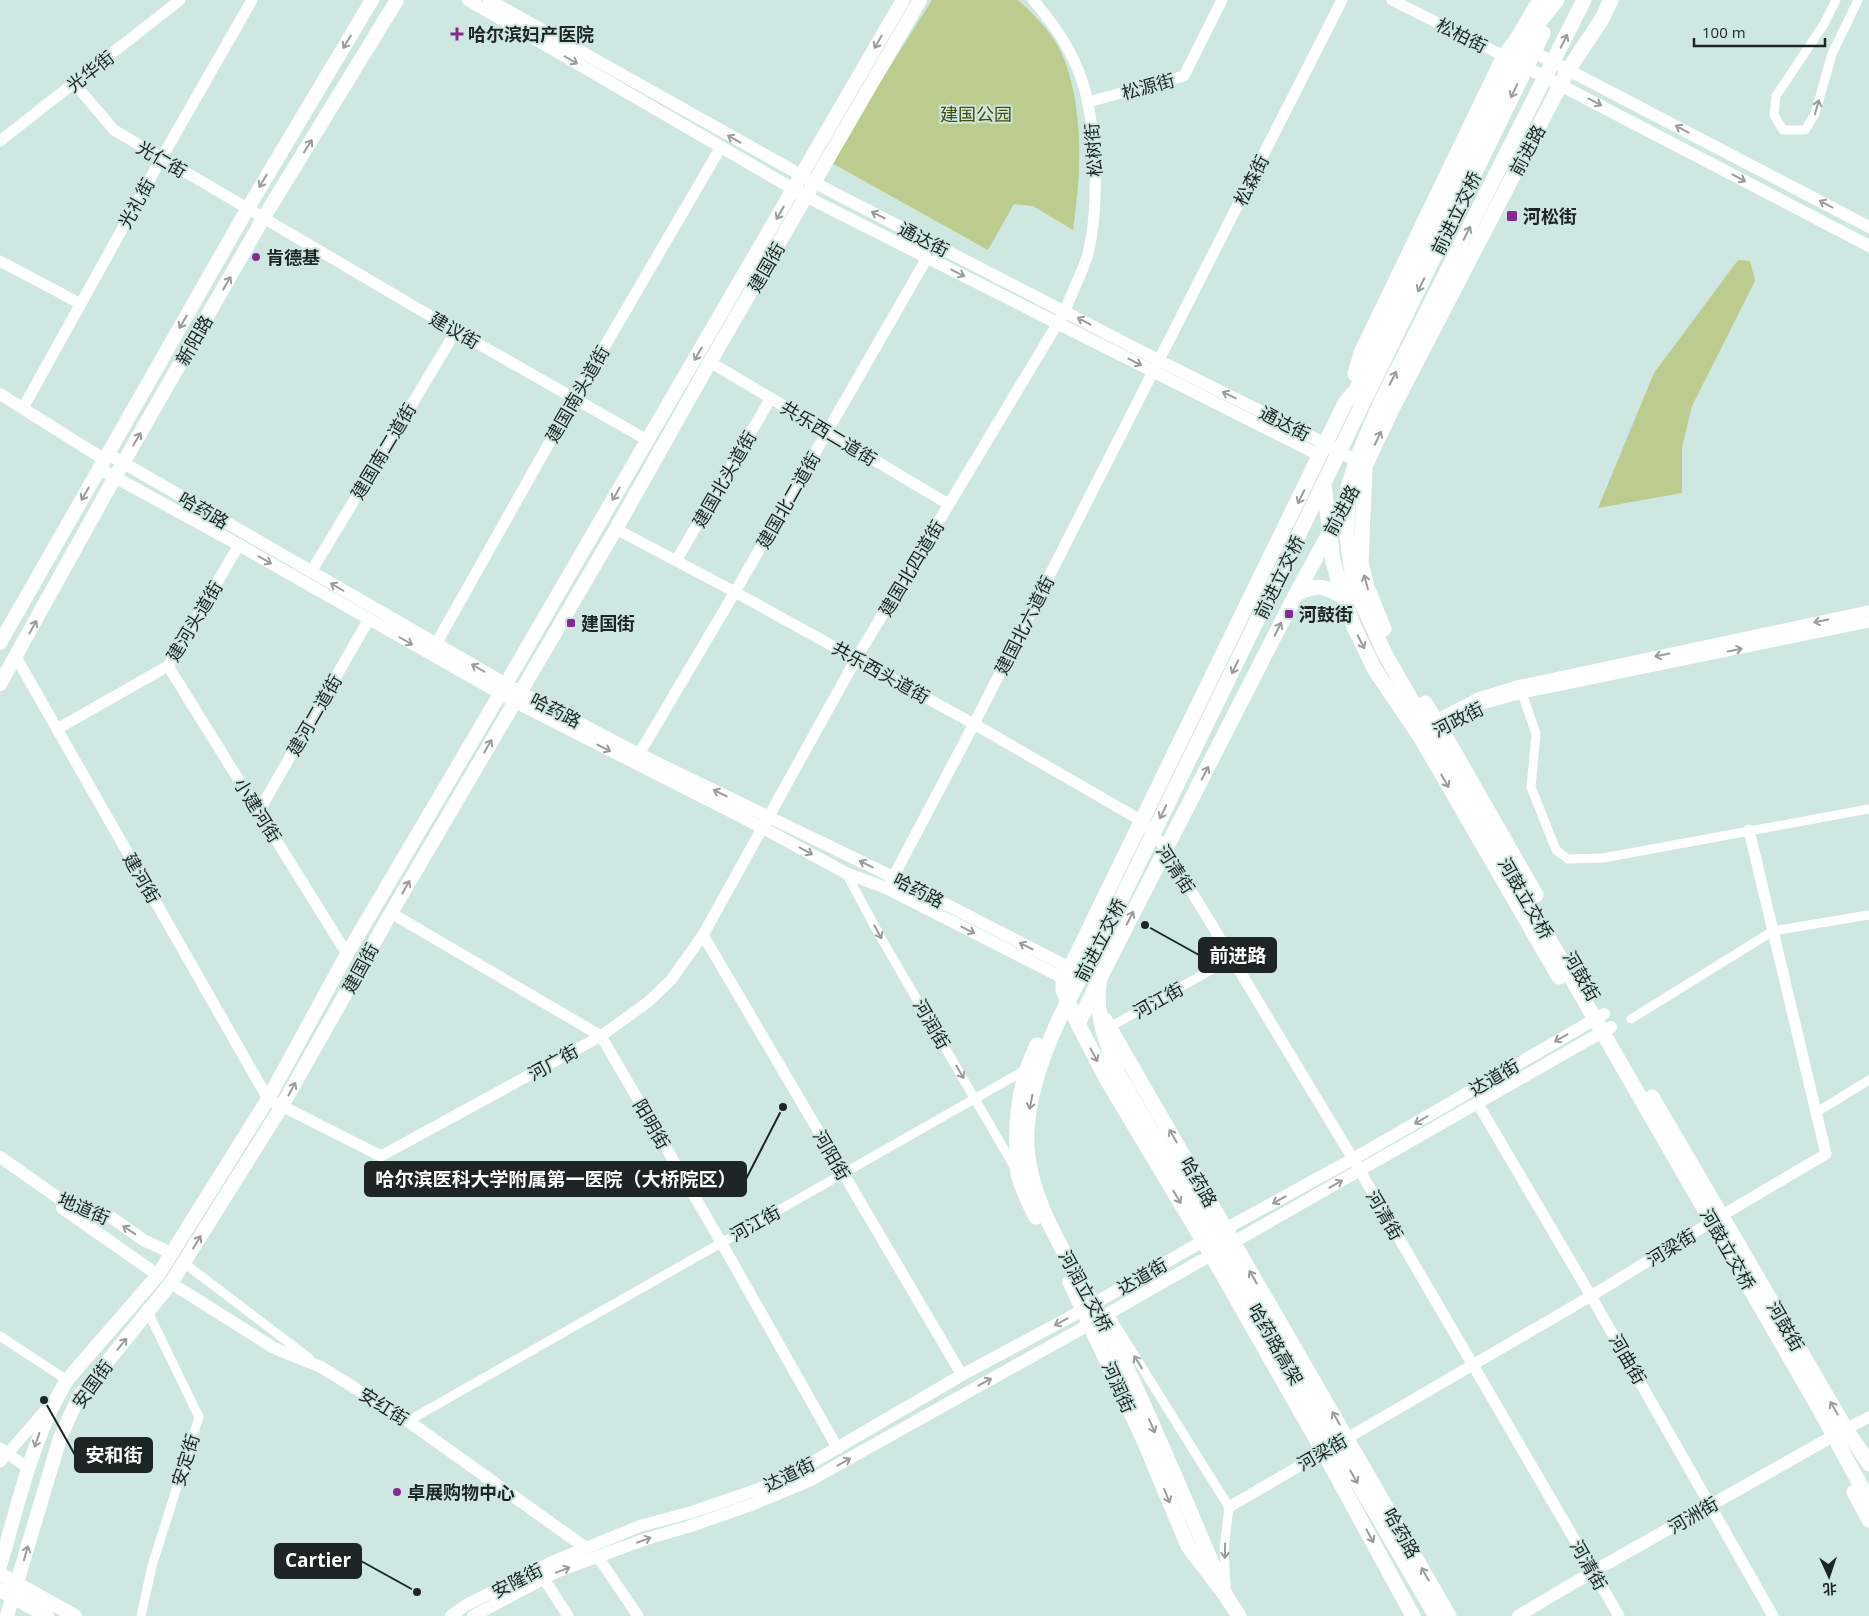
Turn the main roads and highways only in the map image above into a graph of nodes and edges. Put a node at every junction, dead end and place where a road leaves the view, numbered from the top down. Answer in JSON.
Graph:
{"nodes":[{"id":1,"x":372,"y":0,"type":"edge"},
{"id":2,"x":397,"y":0,"type":"edge"},
{"id":3,"x":468,"y":0,"type":"edge"},
{"id":4,"x":489,"y":0,"type":"edge"},
{"id":5,"x":903,"y":0,"type":"edge"},
{"id":6,"x":920,"y":0,"type":"edge"},
{"id":7,"x":1540,"y":0,"type":"edge"},
{"id":8,"x":1557,"y":0,"type":"edge"},
{"id":9,"x":1584,"y":0,"type":"edge"},
{"id":10,"x":1601,"y":0,"type":"edge"},
{"id":11,"x":1611,"y":0,"type":"edge"},
{"id":12,"x":1515,"y":42,"type":"junction"},
{"id":13,"x":1504,"y":56,"type":"junction"},
{"id":14,"x":1568,"y":70,"type":"junction"},
{"id":15,"x":1561,"y":85,"type":"junction"},
{"id":16,"x":802,"y":176,"type":"junction"},
{"id":17,"x":815,"y":183,"type":"junction"},
{"id":18,"x":794,"y":189,"type":"junction"},
{"id":19,"x":807,"y":197,"type":"junction"},
{"id":20,"x":1869,"y":227,"type":"edge"},
{"id":21,"x":1869,"y":246,"type":"edge"},
{"id":22,"x":1157,"y":366,"type":"junction"},
{"id":23,"x":0,"y":394,"type":"edge"},
{"id":24,"x":1345,"y":403,"type":"junction"},
{"id":25,"x":1323,"y":450,"type":"junction"},
{"id":26,"x":104,"y":461,"type":"junction"},
{"id":27,"x":123,"y":463,"type":"junction"},
{"id":28,"x":1365,"y":466,"type":"junction"},
{"id":29,"x":115,"y":477,"type":"junction"},
{"id":30,"x":1348,"y":487,"type":"joint"},
{"id":31,"x":1330,"y":532,"type":"junction"},
{"id":32,"x":1296,"y":594,"type":"junction"},
{"id":33,"x":1343,"y":596,"type":"junction"},
{"id":34,"x":0,"y":643,"type":"edge"},
{"id":35,"x":0,"y":684,"type":"edge"},
{"id":36,"x":503,"y":689,"type":"junction"},
{"id":37,"x":518,"y":697,"type":"junction"},
{"id":38,"x":766,"y":823,"type":"junction"},
{"id":39,"x":1114,"y":914,"type":"junction"},
{"id":40,"x":1065,"y":979,"type":"junction"},
{"id":41,"x":1090,"y":999,"type":"junction"},
{"id":42,"x":1607,"y":1021,"type":"junction"},
{"id":43,"x":1586,"y":1023,"type":"junction"},
{"id":44,"x":1078,"y":1024,"type":"junction"},
{"id":45,"x":1594,"y":1036,"type":"junction"},
{"id":46,"x":0,"y":1157,"type":"edge"},
{"id":47,"x":1029,"y":1161,"type":"joint"},
{"id":48,"x":0,"y":1165,"type":"edge"},
{"id":49,"x":1229,"y":1235,"type":"junction"},
{"id":50,"x":1207,"y":1248,"type":"junction"},
{"id":51,"x":172,"y":1252,"type":"junction"},
{"id":52,"x":158,"y":1275,"type":"junction"},
{"id":53,"x":171,"y":1283,"type":"junction"},
{"id":54,"x":1087,"y":1317,"type":"junction"},
{"id":55,"x":1846,"y":1429,"type":"junction"},
{"id":56,"x":1826,"y":1439,"type":"junction"},
{"id":57,"x":1842,"y":1450,"type":"junction"},
{"id":58,"x":1869,"y":1464,"type":"edge"},
{"id":59,"x":1869,"y":1487,"type":"edge"},
{"id":60,"x":1869,"y":1501,"type":"edge"},
{"id":61,"x":1869,"y":1520,"type":"edge"},
{"id":62,"x":586,"y":1548,"type":"junction"},
{"id":63,"x":598,"y":1557,"type":"joint"},
{"id":64,"x":0,"y":1566,"type":"edge"},
{"id":65,"x":0,"y":1574,"type":"edge"},
{"id":66,"x":0,"y":1590,"type":"edge"},
{"id":67,"x":15,"y":1590,"type":"junction"},
{"id":68,"x":1226,"y":1596,"type":"junction"},
{"id":69,"x":7,"y":1616,"type":"edge"},
{"id":70,"x":47,"y":1616,"type":"edge"},
{"id":71,"x":75,"y":1616,"type":"edge"},
{"id":72,"x":452,"y":1616,"type":"edge"},
{"id":73,"x":473,"y":1616,"type":"edge"},
{"id":74,"x":1239,"y":1616,"type":"edge"},
{"id":75,"x":1413,"y":1616,"type":"edge"},
{"id":76,"x":1436,"y":1616,"type":"edge"},
{"id":77,"x":1450,"y":1616,"type":"edge"},
{"id":78,"x":1518,"y":1616,"type":"edge"}],
"edges":[{"from":1,"to":26,"type":"main road","name":"新阳路","one_way":true},
{"from":27,"to":2,"type":"main road","name":"新阳路","one_way":true},
{"from":3,"to":18,"type":"main road","name":"通达街","one_way":true},
{"from":16,"to":4,"type":"main road","name":"通达街","one_way":true},
{"from":5,"to":16,"type":"main road","name":"建国街","one_way":true},
{"from":6,"to":17,"type":"main road","name":"建国街"},
{"from":7,"to":12,"type":"highway"},
{"from":8,"to":24,"type":"highway"},
{"from":8,"to":39,"type":"highway","name":"前进立交桥","one_way":true},
{"from":30,"to":9,"type":"highway","name":"前进立交桥","one_way":true},
{"from":10,"to":14,"type":"highway"},
{"from":11,"to":14,"type":"highway","name":"前进路"},
{"from":12,"to":13,"type":"highway"},
{"from":12,"to":14,"type":"main road"},
{"from":13,"to":15,"type":"main road"},
{"from":13,"to":24,"type":"highway"},
{"from":14,"to":15,"type":"highway","name":"前进路"},
{"from":20,"to":14,"type":"main road","one_way":true},
{"from":15,"to":21,"type":"main road","one_way":true},
{"from":28,"to":15,"type":"highway","name":"前进路","one_way":true},
{"from":16,"to":17,"type":"main road","name":"通达街"},
{"from":16,"to":18,"type":"main road","name":"建国街"},
{"from":17,"to":19,"type":"main road","name":"建国街"},
{"from":22,"to":17,"type":"main road","name":"通达街","one_way":true},
{"from":18,"to":19,"type":"main road","name":"通达街"},
{"from":18,"to":36,"type":"main road","name":"建国街","one_way":true},
{"from":19,"to":22,"type":"main road","name":"通达街","one_way":true},
{"from":19,"to":37,"type":"main road","name":"建国街"},
{"from":22,"to":25,"type":"main road","name":"通达街"},
{"from":23,"to":26,"type":"main road","name":"哈药路"},
{"from":24,"to":25,"type":"highway"},
{"from":25,"to":28,"type":"main road","name":"通达街"},
{"from":25,"to":31,"type":"highway","name":"河鼓街"},
{"from":25,"to":40,"type":"highway","one_way":true},
{"from":26,"to":27,"type":"main road","name":"哈药路"},
{"from":26,"to":29,"type":"main road","name":"哈药路"},
{"from":26,"to":34,"type":"main road","name":"新阳路","one_way":true},
{"from":27,"to":29,"type":"main road","name":"新阳路"},
{"from":36,"to":27,"type":"main road","name":"哈药路","one_way":true},
{"from":28,"to":31,"type":"highway","name":"前进路"},
{"from":42,"to":28,"type":"highway","name":"河鼓街","one_way":true},
{"from":35,"to":29,"type":"main road","name":"新阳路","one_way":true},
{"from":29,"to":36,"type":"main road","name":"哈药路","one_way":true},
{"from":30,"to":57,"type":"highway","name":"河鼓立交桥"},
{"from":31,"to":32,"type":"highway","name":"前进路"},
{"from":31,"to":33,"type":"highway","name":"河鼓街"},
{"from":32,"to":33,"type":"highway"},
{"from":41,"to":32,"type":"highway","name":"前进路","one_way":true},
{"from":33,"to":43,"type":"highway","name":"河鼓街","one_way":true},
{"from":36,"to":37,"type":"main road","name":"哈药路"},
{"from":36,"to":51,"type":"main road","name":"建国街"},
{"from":37,"to":38,"type":"main road","name":"哈药路","one_way":true},
{"from":38,"to":37,"type":"main road","name":"哈药路","one_way":true},
{"from":53,"to":37,"type":"main road","name":"建国街","one_way":true},
{"from":38,"to":40,"type":"main road","name":"哈药路","one_way":true},
{"from":40,"to":38,"type":"main road","name":"哈药路","one_way":true},
{"from":39,"to":47,"type":"highway","name":"前进立交桥","one_way":true},
{"from":39,"to":76,"type":"highway","name":"哈药路高架","one_way":true},
{"from":40,"to":41,"type":"highway","name":"哈药路"},
{"from":40,"to":44,"type":"highway","name":"哈药路"},
{"from":40,"to":54,"type":"highway","name":"河润街"},
{"from":41,"to":44,"type":"highway","name":"前进路"},
{"from":49,"to":41,"type":"highway","name":"哈药路","one_way":true},
{"from":42,"to":43,"type":"main road","name":"达道街"},
{"from":42,"to":45,"type":"main road"},
{"from":55,"to":42,"type":"highway","name":"河鼓街","one_way":true},
{"from":43,"to":45,"type":"highway","name":"河鼓街"},
{"from":43,"to":49,"type":"main road","name":"达道街","one_way":true},
{"from":44,"to":50,"type":"highway","name":"哈药路","one_way":true},
{"from":49,"to":45,"type":"main road","one_way":true},
{"from":45,"to":56,"type":"highway","name":"河鼓街"},
{"from":51,"to":46,"type":"main road","name":"地道街","one_way":true},
{"from":47,"to":68,"type":"highway","name":"河润立交桥","one_way":true},
{"from":48,"to":52,"type":"main road"},
{"from":49,"to":50,"type":"main road","name":"达道街"},
{"from":77,"to":49,"type":"highway","name":"哈药路","one_way":true},
{"from":50,"to":54,"type":"main road","name":"达道街"},
{"from":50,"to":54,"type":"main road","name":"达道街"},
{"from":50,"to":75,"type":"highway","name":"哈药路","one_way":true},
{"from":51,"to":52,"type":"main road","name":"建国街"},
{"from":52,"to":64,"type":"main road","name":"安国街","one_way":true},
{"from":53,"to":62,"type":"main road","name":"安红街"},
{"from":67,"to":53,"type":"main road","name":"安国街","one_way":true},
{"from":54,"to":62,"type":"main road","name":"达道街","one_way":true},
{"from":63,"to":54,"type":"main road","name":"达道街","one_way":true},
{"from":54,"to":68,"type":"highway","name":"河润街","one_way":true},
{"from":55,"to":56,"type":"main road","name":"河洲街"},
{"from":55,"to":58,"type":"highway","name":"河鼓街"},
{"from":56,"to":61,"type":"highway","name":"河鼓街"},
{"from":56,"to":78,"type":"main road","name":"河洲街"},
{"from":57,"to":59,"type":"highway"},
{"from":57,"to":60,"type":"highway"},
{"from":62,"to":72,"type":"main road","name":"安隆街"},
{"from":73,"to":63,"type":"main road","name":"安隆街","one_way":true},
{"from":65,"to":67,"type":"main road"},
{"from":66,"to":67,"type":"main road"},
{"from":67,"to":69,"type":"main road","name":"安国街"},
{"from":67,"to":70,"type":"main road"},
{"from":67,"to":71,"type":"main road"},
{"from":68,"to":74,"type":"highway","name":"河润街"}]}
